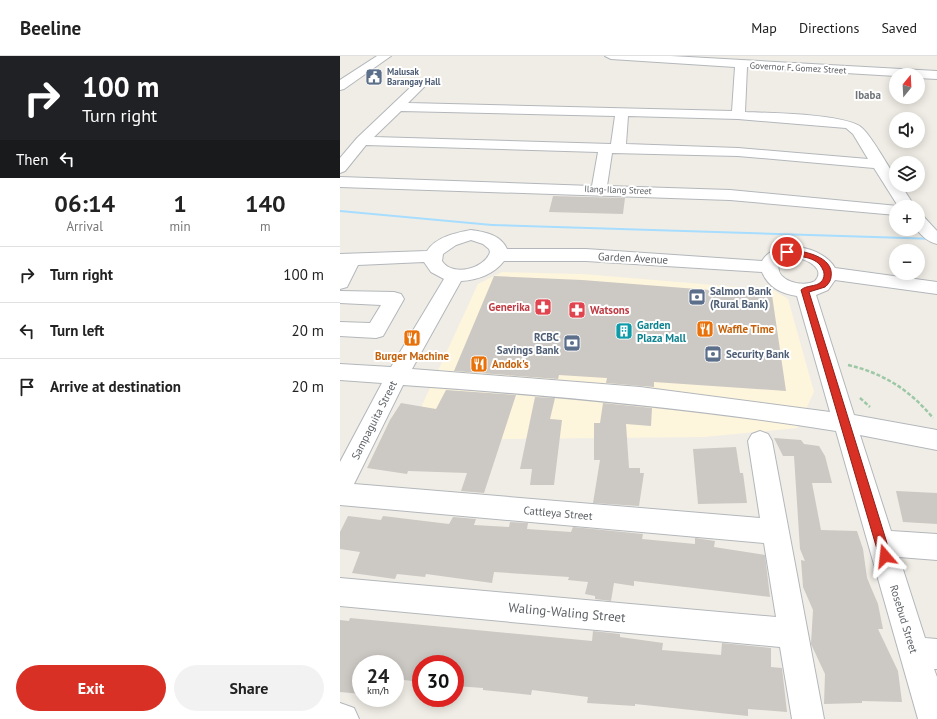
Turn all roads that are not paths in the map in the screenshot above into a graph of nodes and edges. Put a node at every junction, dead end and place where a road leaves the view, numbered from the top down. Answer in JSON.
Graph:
{"nodes":[{"id":1,"x":385,"y":56,"type":"edge"},
{"id":2,"x":611,"y":56,"type":"edge"},
{"id":3,"x":741,"y":64,"type":"junction"},
{"id":4,"x":937,"y":75,"type":"edge"},
{"id":5,"x":340,"y":86,"type":"edge"},
{"id":6,"x":419,"y":86,"type":"dead end"},
{"id":7,"x":398,"y":107,"type":"junction"},
{"id":8,"x":622,"y":112,"type":"junction"},
{"id":9,"x":738,"y":115,"type":"junction"},
{"id":10,"x":362,"y":141,"type":"junction"},
{"id":11,"x":612,"y":148,"type":"junction"},
{"id":12,"x":880,"y":164,"type":"junction"},
{"id":13,"x":340,"y":168,"type":"edge"},
{"id":14,"x":340,"y":182,"type":"edge"},
{"id":15,"x":598,"y":189,"type":"junction"},
{"id":16,"x":903,"y":200,"type":"edge"},
{"id":17,"x":889,"y":210,"type":"edge"},
{"id":18,"x":498,"y":255,"type":"junction"},
{"id":19,"x":433,"y":256,"type":"junction"},
{"id":20,"x":346,"y":260,"type":"edge"},
{"id":21,"x":768,"y":267,"type":"junction"},
{"id":22,"x":828,"y":273,"type":"junction"},
{"id":23,"x":455,"y":275,"type":"junction"},
{"id":24,"x":340,"y":283,"type":"edge"},
{"id":25,"x":937,"y":288,"type":"edge"},
{"id":26,"x":805,"y":290,"type":"junction"},
{"id":27,"x":340,"y":296,"type":"edge"},
{"id":28,"x":340,"y":329,"type":"edge"},
{"id":29,"x":340,"y":372,"type":"edge"},
{"id":30,"x":397,"y":376,"type":"junction"},
{"id":31,"x":845,"y":423,"type":"junction"},
{"id":32,"x":937,"y":440,"type":"edge"},
{"id":33,"x":760,"y":441,"type":"dead end"},
{"id":34,"x":340,"y":486,"type":"edge"},
{"id":35,"x":340,"y":494,"type":"edge"},
{"id":36,"x":776,"y":532,"type":"junction"},
{"id":37,"x":881,"y":543,"type":"junction"},
{"id":38,"x":937,"y":547,"type":"edge"},
{"id":39,"x":340,"y":592,"type":"edge"},
{"id":40,"x":793,"y":633,"type":"junction"},
{"id":41,"x":926,"y":653,"type":"edge"},
{"id":42,"x":808,"y":719,"type":"edge"},
{"id":43,"x":934,"y":719,"type":"edge"}],
"edges":[{"from":1,"to":5,"type":"street"},
{"from":2,"to":3,"type":"street","name":"Governor F. Gomez Street"},
{"from":3,"to":4,"type":"street","name":"Governor F. Gomez Street"},
{"from":3,"to":9,"type":"street"},
{"from":6,"to":7,"type":"street"},
{"from":7,"to":8,"type":"street"},
{"from":7,"to":10,"type":"street"},
{"from":8,"to":9,"type":"street"},
{"from":8,"to":11,"type":"street"},
{"from":9,"to":12,"type":"street"},
{"from":10,"to":11,"type":"street"},
{"from":10,"to":13,"type":"street"},
{"from":11,"to":12,"type":"street"},
{"from":11,"to":15,"type":"street"},
{"from":12,"to":16,"type":"street"},
{"from":14,"to":15,"type":"street","name":"Ilang-Ilang Street"},
{"from":15,"to":17,"type":"street","name":"Ilang-Ilang Street"},
{"from":18,"to":19,"type":"street"},
{"from":18,"to":21,"type":"street","name":"Garden Avenue"},
{"from":18,"to":23,"type":"street"},
{"from":19,"to":20,"type":"street"},
{"from":19,"to":23,"type":"street"},
{"from":20,"to":24,"type":"street"},
{"from":21,"to":22,"type":"street"},
{"from":21,"to":26,"type":"street"},
{"from":22,"to":25,"type":"street"},
{"from":22,"to":26,"type":"street"},
{"from":23,"to":30,"type":"street","name":"Sampaguita Street"},
{"from":26,"to":31,"type":"street","name":"Rosebud Street"},
{"from":27,"to":28,"type":"street"},
{"from":29,"to":30,"type":"street"},
{"from":30,"to":31,"type":"street"},
{"from":30,"to":34,"type":"street","name":"Sampaguita Street"},
{"from":31,"to":32,"type":"street"},
{"from":31,"to":37,"type":"street","name":"Rosebud Street"},
{"from":33,"to":36,"type":"street"},
{"from":35,"to":36,"type":"street","name":"Cattleya Street"},
{"from":36,"to":40,"type":"street"},
{"from":37,"to":38,"type":"street"},
{"from":37,"to":41,"type":"street","name":"Rosebud Street"},
{"from":39,"to":40,"type":"street","name":"Waling-Waling Street"},
{"from":40,"to":42,"type":"street"},
{"from":41,"to":43,"type":"street","name":"Rosebud Street"}]}
